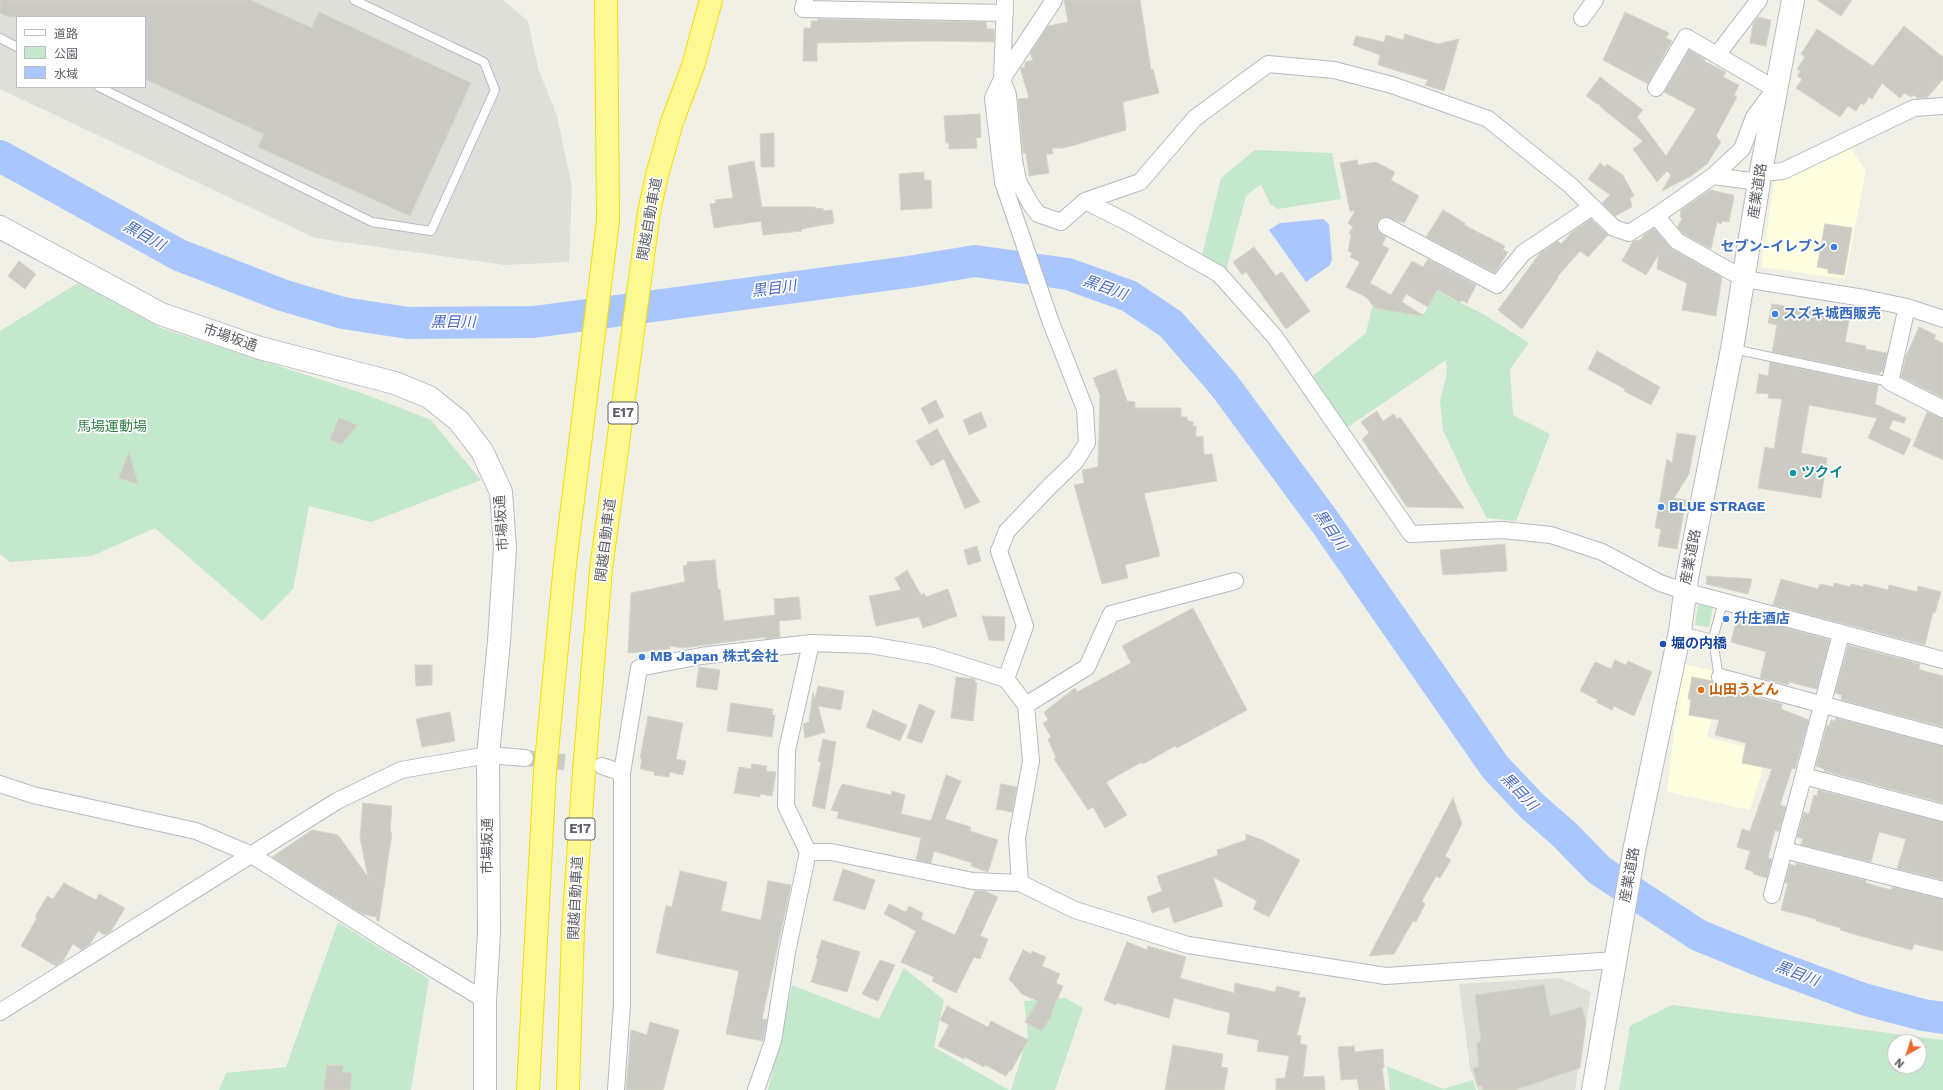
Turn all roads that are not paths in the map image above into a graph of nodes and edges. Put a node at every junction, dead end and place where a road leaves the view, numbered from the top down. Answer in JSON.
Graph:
{"nodes":[{"id":1,"x":354,"y":0,"type":"edge"},
{"id":2,"x":606,"y":0,"type":"edge"},
{"id":3,"x":711,"y":0,"type":"edge"},
{"id":4,"x":805,"y":0,"type":"edge"},
{"id":5,"x":1054,"y":0,"type":"edge"},
{"id":6,"x":1595,"y":0,"type":"edge"},
{"id":7,"x":1759,"y":0,"type":"edge"},
{"id":8,"x":1793,"y":0,"type":"edge"},
{"id":9,"x":930,"y":6,"type":"edge"},
{"id":10,"x":1005,"y":6,"type":"edge"},
{"id":11,"x":1582,"y":18,"type":"dead end"},
{"id":12,"x":0,"y":38,"type":"edge"},
{"id":13,"x":16,"y":46,"type":"edge"},
{"id":14,"x":1717,"y":55,"type":"junction"},
{"id":15,"x":1002,"y":78,"type":"junction"},
{"id":16,"x":101,"y":88,"type":"edge"},
{"id":17,"x":1656,"y":88,"type":"dead end"},
{"id":18,"x":1775,"y":89,"type":"junction"},
{"id":19,"x":1943,"y":106,"type":"edge"},
{"id":20,"x":1712,"y":176,"type":"junction"},
{"id":21,"x":1760,"y":177,"type":"junction"},
{"id":22,"x":1085,"y":201,"type":"junction"},
{"id":23,"x":1592,"y":207,"type":"junction"},
{"id":24,"x":1656,"y":216,"type":"junction"},
{"id":25,"x":1386,"y":226,"type":"dead end"},
{"id":26,"x":0,"y":227,"type":"edge"},
{"id":27,"x":1744,"y":279,"type":"junction"},
{"id":28,"x":1906,"y":307,"type":"junction"},
{"id":29,"x":1943,"y":319,"type":"edge"},
{"id":30,"x":1732,"y":349,"type":"junction"},
{"id":31,"x":1890,"y":382,"type":"junction"},
{"id":32,"x":1943,"y":409,"type":"edge"},
{"id":33,"x":1235,"y":581,"type":"dead end"},
{"id":34,"x":1684,"y":591,"type":"junction"},
{"id":35,"x":1723,"y":601,"type":"junction"},
{"id":36,"x":1680,"y":631,"type":"junction"},
{"id":37,"x":1841,"y":634,"type":"junction"},
{"id":38,"x":1713,"y":639,"type":"junction"},
{"id":39,"x":811,"y":643,"type":"junction"},
{"id":40,"x":1943,"y":660,"type":"edge"},
{"id":41,"x":1720,"y":677,"type":"joint"},
{"id":42,"x":1006,"y":679,"type":"junction"},
{"id":43,"x":1026,"y":705,"type":"junction"},
{"id":44,"x":1822,"y":705,"type":"junction"},
{"id":45,"x":1943,"y":737,"type":"edge"},
{"id":46,"x":488,"y":755,"type":"junction"},
{"id":47,"x":525,"y":758,"type":"tunnel mouth"},
{"id":48,"x":602,"y":766,"type":"tunnel mouth"},
{"id":49,"x":622,"y":772,"type":"junction"},
{"id":50,"x":1804,"y":776,"type":"junction"},
{"id":51,"x":0,"y":784,"type":"edge"},
{"id":52,"x":1943,"y":813,"type":"edge"},
{"id":53,"x":1784,"y":850,"type":"junction"},
{"id":54,"x":808,"y":852,"type":"junction"},
{"id":55,"x":250,"y":854,"type":"junction"},
{"id":56,"x":1020,"y":883,"type":"junction"},
{"id":57,"x":1943,"y":890,"type":"edge"},
{"id":58,"x":1772,"y":895,"type":"dead end"},
{"id":59,"x":1616,"y":953,"type":"junction"},
{"id":60,"x":485,"y":1000,"type":"junction"},
{"id":61,"x":0,"y":1012,"type":"edge"},
{"id":62,"x":485,"y":1090,"type":"edge"},
{"id":63,"x":528,"y":1090,"type":"edge"},
{"id":64,"x":568,"y":1090,"type":"edge"},
{"id":65,"x":616,"y":1090,"type":"edge"},
{"id":66,"x":756,"y":1090,"type":"edge"},
{"id":67,"x":1593,"y":1090,"type":"edge"}],
"edges":[{"from":1,"to":16,"type":"lane"},
{"from":2,"to":63,"type":"highway"},
{"from":3,"to":64,"type":"highway","name":"関越自動車道","number":"E17"},
{"from":4,"to":9,"type":"street"},
{"from":5,"to":15,"type":"street"},
{"from":6,"to":11,"type":"street"},
{"from":7,"to":14,"type":"street"},
{"from":8,"to":18,"type":"street","name":"産業道路"},
{"from":9,"to":10,"type":"street"},
{"from":10,"to":15,"type":"street"},
{"from":12,"to":13,"type":"lane"},
{"from":14,"to":17,"type":"street"},
{"from":14,"to":18,"type":"street"},
{"from":15,"to":22,"type":"street"},
{"from":15,"to":42,"type":"street"},
{"from":18,"to":20,"type":"street"},
{"from":18,"to":21,"type":"street","name":"産業道路"},
{"from":19,"to":21,"type":"street"},
{"from":20,"to":21,"type":"street"},
{"from":20,"to":24,"type":"street"},
{"from":21,"to":27,"type":"street","name":"産業道路"},
{"from":22,"to":23,"type":"street"},
{"from":22,"to":34,"type":"street"},
{"from":23,"to":24,"type":"street"},
{"from":23,"to":25,"type":"street"},
{"from":24,"to":27,"type":"street"},
{"from":26,"to":46,"type":"street","name":"市場坂通"},
{"from":27,"to":28,"type":"street"},
{"from":27,"to":30,"type":"street","name":"産業道路"},
{"from":28,"to":29,"type":"street"},
{"from":28,"to":31,"type":"street"},
{"from":30,"to":31,"type":"lane"},
{"from":30,"to":34,"type":"street","name":"産業道路"},
{"from":31,"to":32,"type":"street"},
{"from":33,"to":43,"type":"street"},
{"from":34,"to":35,"type":"street"},
{"from":34,"to":36,"type":"street","name":"産業道路"},
{"from":35,"to":37,"type":"street"},
{"from":35,"to":38,"type":"lane"},
{"from":36,"to":38,"type":"lane"},
{"from":36,"to":59,"type":"street","name":"産業道路"},
{"from":37,"to":40,"type":"street"},
{"from":37,"to":44,"type":"street"},
{"from":38,"to":41,"type":"lane"},
{"from":39,"to":42,"type":"street"},
{"from":39,"to":49,"type":"street"},
{"from":39,"to":54,"type":"street"},
{"from":41,"to":44,"type":"street"},
{"from":42,"to":43,"type":"street"},
{"from":43,"to":56,"type":"street"},
{"from":44,"to":45,"type":"street"},
{"from":44,"to":50,"type":"street"},
{"from":46,"to":47,"type":"street"},
{"from":46,"to":55,"type":"street"},
{"from":46,"to":60,"type":"street","name":"市場坂通"},
{"from":48,"to":49,"type":"street"},
{"from":49,"to":65,"type":"street"},
{"from":50,"to":52,"type":"street"},
{"from":50,"to":53,"type":"street"},
{"from":51,"to":55,"type":"street"},
{"from":53,"to":57,"type":"street"},
{"from":53,"to":58,"type":"street"},
{"from":54,"to":56,"type":"street"},
{"from":54,"to":66,"type":"street"},
{"from":55,"to":60,"type":"street"},
{"from":55,"to":61,"type":"street"},
{"from":56,"to":59,"type":"street"},
{"from":59,"to":67,"type":"street","name":"産業道路"},
{"from":60,"to":62,"type":"street","name":"市場坂通"}]}
